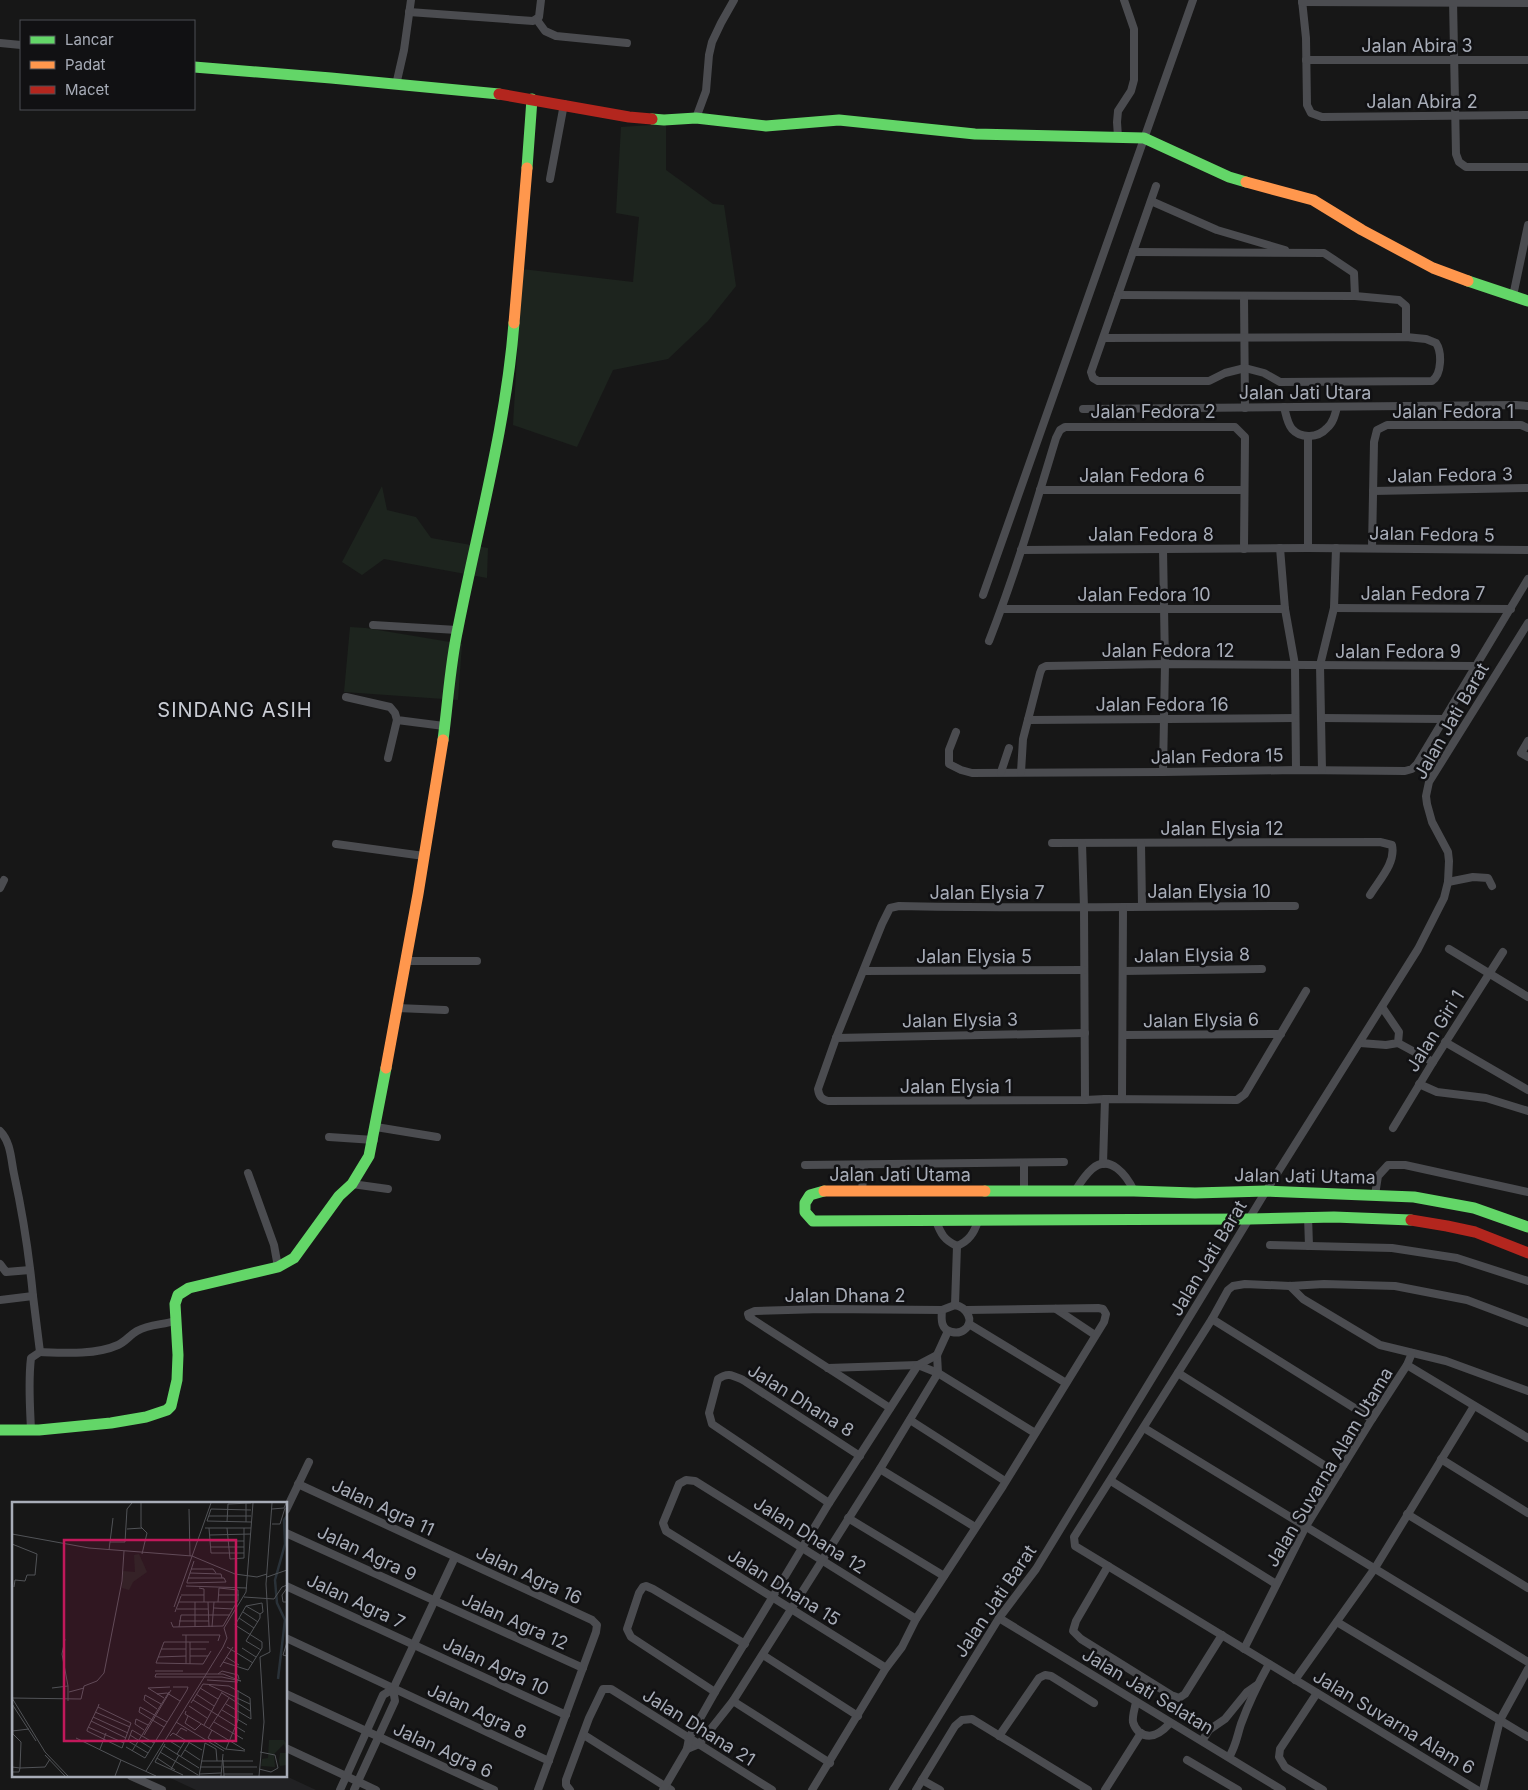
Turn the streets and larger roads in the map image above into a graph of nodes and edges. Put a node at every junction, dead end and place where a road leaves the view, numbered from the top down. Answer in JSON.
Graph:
{"nodes":[{"id":1,"x":411,"y":0,"type":"edge"},
{"id":2,"x":542,"y":0,"type":"edge"},
{"id":3,"x":734,"y":0,"type":"edge"},
{"id":4,"x":1124,"y":0,"type":"edge"},
{"id":5,"x":1193,"y":0,"type":"edge"},
{"id":6,"x":1302,"y":1,"type":"edge"},
{"id":7,"x":1454,"y":1,"type":"edge"},
{"id":8,"x":1528,"y":3,"type":"edge"},
{"id":9,"x":409,"y":12,"type":"junction"},
{"id":10,"x":537,"y":20,"type":"junction"},
{"id":11,"x":0,"y":43,"type":"edge"},
{"id":12,"x":628,"y":43,"type":"dead end"},
{"id":13,"x":20,"y":45,"type":"edge"},
{"id":14,"x":1306,"y":60,"type":"junction"},
{"id":15,"x":1454,"y":60,"type":"junction"},
{"id":16,"x":1528,"y":60,"type":"edge"},
{"id":17,"x":195,"y":66,"type":"edge"},
{"id":18,"x":396,"y":85,"type":"junction"},
{"id":19,"x":532,"y":100,"type":"junction"},
{"id":20,"x":564,"y":104,"type":"junction"},
{"id":21,"x":1528,"y":115,"type":"edge"},
{"id":22,"x":1454,"y":116,"type":"junction"},
{"id":23,"x":696,"y":118,"type":"junction"},
{"id":24,"x":1118,"y":137,"type":"junction"},
{"id":25,"x":1144,"y":138,"type":"junction"},
{"id":26,"x":1528,"y":167,"type":"edge"},
{"id":27,"x":550,"y":179,"type":"dead end"},
{"id":28,"x":1156,"y":186,"type":"dead end"},
{"id":29,"x":1151,"y":201,"type":"junction"},
{"id":30,"x":1528,"y":225,"type":"edge"},
{"id":31,"x":1133,"y":252,"type":"junction"},
{"id":32,"x":1294,"y":252,"type":"junction"},
{"id":33,"x":1118,"y":295,"type":"junction"},
{"id":34,"x":1244,"y":296,"type":"junction"},
{"id":35,"x":1355,"y":296,"type":"junction"},
{"id":36,"x":1513,"y":296,"type":"junction"},
{"id":37,"x":1528,"y":301,"type":"edge"},
{"id":38,"x":1406,"y":337,"type":"junction"},
{"id":39,"x":1103,"y":338,"type":"junction"},
{"id":40,"x":1244,"y":338,"type":"junction"},
{"id":41,"x":1245,"y":368,"type":"junction"},
{"id":42,"x":1528,"y":406,"type":"edge"},
{"id":43,"x":1284,"y":407,"type":"junction"},
{"id":44,"x":1337,"y":407,"type":"junction"},
{"id":45,"x":1245,"y":408,"type":"junction"},
{"id":46,"x":1083,"y":409,"type":"dead end"},
{"id":47,"x":1528,"y":428,"type":"edge"},
{"id":48,"x":1308,"y":436,"type":"junction"},
{"id":49,"x":1528,"y":488,"type":"edge"},
{"id":50,"x":1040,"y":490,"type":"junction"},
{"id":51,"x":1244,"y":490,"type":"junction"},
{"id":52,"x":1373,"y":491,"type":"junction"},
{"id":53,"x":1280,"y":548,"type":"junction"},
{"id":54,"x":1308,"y":548,"type":"junction"},
{"id":55,"x":1336,"y":548,"type":"junction"},
{"id":56,"x":1372,"y":548,"type":"junction"},
{"id":57,"x":1164,"y":549,"type":"junction"},
{"id":58,"x":1244,"y":549,"type":"junction"},
{"id":59,"x":1022,"y":550,"type":"junction"},
{"id":60,"x":1528,"y":550,"type":"edge"},
{"id":61,"x":1528,"y":578,"type":"edge"},
{"id":62,"x":983,"y":595,"type":"dead end"},
{"id":63,"x":1334,"y":608,"type":"junction"},
{"id":64,"x":1002,"y":609,"type":"junction"},
{"id":65,"x":1286,"y":609,"type":"junction"},
{"id":66,"x":1511,"y":609,"type":"junction"},
{"id":67,"x":1164,"y":610,"type":"junction"},
{"id":68,"x":1528,"y":623,"type":"edge"},
{"id":69,"x":373,"y":625,"type":"dead end"},
{"id":70,"x":457,"y":630,"type":"junction"},
{"id":71,"x":989,"y":642,"type":"dead end"},
{"id":72,"x":1165,"y":664,"type":"junction"},
{"id":73,"x":1320,"y":665,"type":"junction"},
{"id":74,"x":1295,"y":666,"type":"junction"},
{"id":75,"x":1475,"y":666,"type":"junction"},
{"id":76,"x":346,"y":698,"type":"dead end"},
{"id":77,"x":1164,"y":718,"type":"junction"},
{"id":78,"x":1295,"y":718,"type":"junction"},
{"id":79,"x":1321,"y":718,"type":"junction"},
{"id":80,"x":397,"y":720,"type":"junction"},
{"id":81,"x":1028,"y":720,"type":"junction"},
{"id":82,"x":1443,"y":720,"type":"junction"},
{"id":83,"x":444,"y":726,"type":"junction"},
{"id":84,"x":956,"y":732,"type":"dead end"},
{"id":85,"x":1528,"y":740,"type":"edge"},
{"id":86,"x":1009,"y":748,"type":"dead end"},
{"id":87,"x":1528,"y":757,"type":"edge"},
{"id":88,"x":388,"y":758,"type":"dead end"},
{"id":89,"x":1296,"y":770,"type":"junction"},
{"id":90,"x":1322,"y":770,"type":"junction"},
{"id":91,"x":1001,"y":772,"type":"junction"},
{"id":92,"x":1022,"y":772,"type":"junction"},
{"id":93,"x":1164,"y":772,"type":"junction"},
{"id":94,"x":1052,"y":843,"type":"dead end"},
{"id":95,"x":1082,"y":843,"type":"junction"},
{"id":96,"x":1141,"y":843,"type":"junction"},
{"id":97,"x":336,"y":844,"type":"dead end"},
{"id":98,"x":424,"y":856,"type":"junction"},
{"id":99,"x":4,"y":880,"type":"dead end"},
{"id":100,"x":1448,"y":882,"type":"junction"},
{"id":101,"x":1492,"y":886,"type":"dead end"},
{"id":102,"x":0,"y":888,"type":"edge"},
{"id":103,"x":1370,"y":895,"type":"dead end"},
{"id":104,"x":1142,"y":906,"type":"junction"},
{"id":105,"x":1295,"y":906,"type":"dead end"},
{"id":106,"x":1123,"y":907,"type":"junction"},
{"id":107,"x":1084,"y":908,"type":"junction"},
{"id":108,"x":1449,"y":949,"type":"dead end"},
{"id":109,"x":1503,"y":952,"type":"dead end"},
{"id":110,"x":406,"y":961,"type":"junction"},
{"id":111,"x":477,"y":961,"type":"dead end"},
{"id":112,"x":1262,"y":969,"type":"dead end"},
{"id":113,"x":1084,"y":970,"type":"junction"},
{"id":114,"x":864,"y":971,"type":"junction"},
{"id":115,"x":1123,"y":971,"type":"junction"},
{"id":116,"x":1490,"y":973,"type":"junction"},
{"id":117,"x":1306,"y":991,"type":"dead end"},
{"id":118,"x":1528,"y":997,"type":"edge"},
{"id":119,"x":397,"y":1008,"type":"junction"},
{"id":120,"x":1382,"y":1008,"type":"junction"},
{"id":121,"x":444,"y":1010,"type":"dead end"},
{"id":122,"x":1085,"y":1033,"type":"junction"},
{"id":123,"x":1281,"y":1034,"type":"junction"},
{"id":124,"x":1123,"y":1035,"type":"junction"},
{"id":125,"x":836,"y":1038,"type":"junction"},
{"id":126,"x":1445,"y":1042,"type":"junction"},
{"id":127,"x":1360,"y":1043,"type":"junction"},
{"id":128,"x":1398,"y":1043,"type":"junction"},
{"id":129,"x":1433,"y":1062,"type":"junction"},
{"id":130,"x":1419,"y":1084,"type":"junction"},
{"id":131,"x":1528,"y":1090,"type":"edge"},
{"id":132,"x":1105,"y":1099,"type":"junction"},
{"id":133,"x":1122,"y":1099,"type":"junction"},
{"id":134,"x":1085,"y":1100,"type":"junction"},
{"id":135,"x":1528,"y":1111,"type":"edge"},
{"id":136,"x":376,"y":1127,"type":"junction"},
{"id":137,"x":1393,"y":1128,"type":"dead end"},
{"id":138,"x":0,"y":1132,"type":"edge"},
{"id":139,"x":329,"y":1137,"type":"dead end"},
{"id":140,"x":436,"y":1137,"type":"dead end"},
{"id":141,"x":374,"y":1140,"type":"junction"},
{"id":142,"x":1064,"y":1162,"type":"dead end"},
{"id":143,"x":1024,"y":1163,"type":"junction"},
{"id":144,"x":805,"y":1164,"type":"dead end"},
{"id":145,"x":864,"y":1164,"type":"junction"},
{"id":146,"x":1103,"y":1164,"type":"junction"},
{"id":147,"x":248,"y":1172,"type":"dead end"},
{"id":148,"x":352,"y":1184,"type":"junction"},
{"id":149,"x":388,"y":1189,"type":"dead end"},
{"id":150,"x":1024,"y":1190,"type":"junction"},
{"id":151,"x":1266,"y":1190,"type":"junction"},
{"id":152,"x":862,"y":1191,"type":"junction"},
{"id":153,"x":1075,"y":1191,"type":"junction"},
{"id":154,"x":1134,"y":1191,"type":"junction"},
{"id":155,"x":1528,"y":1192,"type":"edge"},
{"id":156,"x":1375,"y":1195,"type":"junction"},
{"id":157,"x":1308,"y":1216,"type":"junction"},
{"id":158,"x":1250,"y":1219,"type":"junction"},
{"id":159,"x":936,"y":1221,"type":"junction"},
{"id":160,"x":978,"y":1221,"type":"junction"},
{"id":161,"x":1528,"y":1227,"type":"edge"},
{"id":162,"x":1270,"y":1245,"type":"dead end"},
{"id":163,"x":957,"y":1246,"type":"junction"},
{"id":164,"x":1309,"y":1246,"type":"junction"},
{"id":165,"x":1528,"y":1253,"type":"edge"},
{"id":166,"x":0,"y":1264,"type":"edge"},
{"id":167,"x":278,"y":1267,"type":"junction"},
{"id":168,"x":30,"y":1270,"type":"junction"},
{"id":169,"x":1528,"y":1281,"type":"edge"},
{"id":170,"x":1290,"y":1286,"type":"junction"},
{"id":171,"x":33,"y":1296,"type":"junction"},
{"id":172,"x":0,"y":1300,"type":"edge"},
{"id":173,"x":955,"y":1305,"type":"junction"},
{"id":174,"x":1056,"y":1309,"type":"junction"},
{"id":175,"x":942,"y":1310,"type":"junction"},
{"id":176,"x":967,"y":1310,"type":"junction"},
{"id":177,"x":1212,"y":1319,"type":"junction"},
{"id":178,"x":175,"y":1321,"type":"junction"},
{"id":179,"x":1528,"y":1323,"type":"edge"},
{"id":180,"x":969,"y":1324,"type":"junction"},
{"id":181,"x":948,"y":1331,"type":"junction"},
{"id":182,"x":1095,"y":1335,"type":"junction"},
{"id":183,"x":40,"y":1352,"type":"junction"},
{"id":184,"x":1412,"y":1353,"type":"junction"},
{"id":185,"x":937,"y":1355,"type":"junction"},
{"id":186,"x":918,"y":1364,"type":"junction"},
{"id":187,"x":1407,"y":1365,"type":"junction"},
{"id":188,"x":828,"y":1368,"type":"junction"},
{"id":189,"x":938,"y":1373,"type":"junction"},
{"id":190,"x":1178,"y":1373,"type":"junction"},
{"id":191,"x":1066,"y":1383,"type":"junction"},
{"id":192,"x":1528,"y":1391,"type":"edge"},
{"id":193,"x":1474,"y":1406,"type":"junction"},
{"id":194,"x":890,"y":1408,"type":"junction"},
{"id":195,"x":1372,"y":1419,"type":"junction"},
{"id":196,"x":910,"y":1420,"type":"junction"},
{"id":197,"x":1144,"y":1428,"type":"junction"},
{"id":198,"x":0,"y":1430,"type":"edge"},
{"id":199,"x":31,"y":1430,"type":"junction"},
{"id":200,"x":1035,"y":1433,"type":"junction"},
{"id":201,"x":1528,"y":1438,"type":"edge"},
{"id":202,"x":860,"y":1456,"type":"junction"},
{"id":203,"x":1441,"y":1459,"type":"junction"},
{"id":204,"x":309,"y":1462,"type":"dead end"},
{"id":205,"x":880,"y":1469,"type":"junction"},
{"id":206,"x":1338,"y":1474,"type":"junction"},
{"id":207,"x":1006,"y":1481,"type":"junction"},
{"id":208,"x":1111,"y":1482,"type":"junction"},
{"id":209,"x":298,"y":1484,"type":"junction"},
{"id":210,"x":829,"y":1503,"type":"junction"},
{"id":211,"x":288,"y":1506,"type":"edge"},
{"id":212,"x":1528,"y":1513,"type":"edge"},
{"id":213,"x":1408,"y":1514,"type":"junction"},
{"id":214,"x":848,"y":1518,"type":"junction"},
{"id":215,"x":1306,"y":1526,"type":"junction"},
{"id":216,"x":975,"y":1527,"type":"junction"},
{"id":217,"x":666,"y":1531,"type":"joint"},
{"id":218,"x":288,"y":1534,"type":"edge"},
{"id":219,"x":802,"y":1549,"type":"junction"},
{"id":220,"x":455,"y":1557,"type":"junction"},
{"id":221,"x":822,"y":1561,"type":"junction"},
{"id":222,"x":1108,"y":1566,"type":"junction"},
{"id":223,"x":1375,"y":1568,"type":"junction"},
{"id":224,"x":944,"y":1576,"type":"junction"},
{"id":225,"x":1276,"y":1584,"type":"junction"},
{"id":226,"x":288,"y":1587,"type":"edge"},
{"id":227,"x":1528,"y":1588,"type":"edge"},
{"id":228,"x":772,"y":1598,"type":"junction"},
{"id":229,"x":434,"y":1600,"type":"junction"},
{"id":230,"x":791,"y":1610,"type":"junction"},
{"id":231,"x":1000,"y":1618,"type":"junction"},
{"id":232,"x":916,"y":1620,"type":"junction"},
{"id":233,"x":1337,"y":1622,"type":"junction"},
{"id":234,"x":1222,"y":1636,"type":"junction"},
{"id":235,"x":288,"y":1639,"type":"edge"},
{"id":236,"x":745,"y":1644,"type":"junction"},
{"id":237,"x":414,"y":1645,"type":"junction"},
{"id":238,"x":1244,"y":1649,"type":"junction"},
{"id":239,"x":763,"y":1655,"type":"junction"},
{"id":240,"x":1528,"y":1662,"type":"edge"},
{"id":241,"x":1269,"y":1664,"type":"junction"},
{"id":242,"x":583,"y":1668,"type":"junction"},
{"id":243,"x":886,"y":1668,"type":"junction"},
{"id":244,"x":1528,"y":1669,"type":"edge"},
{"id":245,"x":1295,"y":1680,"type":"junction"},
{"id":246,"x":1256,"y":1685,"type":"junction"},
{"id":247,"x":393,"y":1688,"type":"junction"},
{"id":248,"x":715,"y":1692,"type":"junction"},
{"id":249,"x":1316,"y":1693,"type":"junction"},
{"id":250,"x":288,"y":1695,"type":"edge"},
{"id":251,"x":733,"y":1701,"type":"junction"},
{"id":252,"x":1136,"y":1702,"type":"junction"},
{"id":253,"x":1094,"y":1703,"type":"dead end"},
{"id":254,"x":566,"y":1715,"type":"junction"},
{"id":255,"x":858,"y":1716,"type":"junction"},
{"id":256,"x":1500,"y":1720,"type":"junction"},
{"id":257,"x":1170,"y":1722,"type":"junction"},
{"id":258,"x":367,"y":1731,"type":"junction"},
{"id":259,"x":1141,"y":1733,"type":"junction"},
{"id":260,"x":584,"y":1735,"type":"junction"},
{"id":261,"x":999,"y":1736,"type":"junction"},
{"id":262,"x":379,"y":1737,"type":"junction"},
{"id":263,"x":1528,"y":1737,"type":"edge"},
{"id":264,"x":689,"y":1738,"type":"junction"},
{"id":265,"x":1202,"y":1741,"type":"junction"},
{"id":266,"x":699,"y":1744,"type":"junction"},
{"id":267,"x":288,"y":1749,"type":"edge"},
{"id":268,"x":687,"y":1749,"type":"junction"},
{"id":269,"x":1229,"y":1757,"type":"junction"},
{"id":270,"x":1187,"y":1760,"type":"dead end"},
{"id":271,"x":549,"y":1761,"type":"junction"},
{"id":272,"x":830,"y":1763,"type":"junction"},
{"id":273,"x":346,"y":1776,"type":"junction"},
{"id":274,"x":136,"y":1778,"type":"edge"},
{"id":275,"x":922,"y":1780,"type":"junction"},
{"id":276,"x":358,"y":1782,"type":"junction"},
{"id":277,"x":1080,"y":1788,"type":"edge"},
{"id":278,"x":569,"y":1789,"type":"edge"},
{"id":279,"x":666,"y":1789,"type":"edge"},
{"id":280,"x":162,"y":1790,"type":"edge"},
{"id":281,"x":340,"y":1790,"type":"edge"},
{"id":282,"x":354,"y":1790,"type":"edge"},
{"id":283,"x":376,"y":1790,"type":"edge"},
{"id":284,"x":494,"y":1790,"type":"edge"},
{"id":285,"x":538,"y":1790,"type":"edge"},
{"id":286,"x":772,"y":1790,"type":"edge"},
{"id":287,"x":812,"y":1790,"type":"edge"},
{"id":288,"x":893,"y":1790,"type":"edge"},
{"id":289,"x":916,"y":1790,"type":"edge"},
{"id":290,"x":940,"y":1790,"type":"edge"},
{"id":291,"x":1088,"y":1790,"type":"edge"},
{"id":292,"x":1105,"y":1790,"type":"edge"},
{"id":293,"x":1238,"y":1790,"type":"edge"},
{"id":294,"x":1282,"y":1790,"type":"edge"},
{"id":295,"x":1323,"y":1790,"type":"edge"},
{"id":296,"x":1477,"y":1790,"type":"edge"},
{"id":297,"x":1483,"y":1790,"type":"edge"}],
"edges":[{"from":1,"to":9,"type":"street"},
{"from":2,"to":10,"type":"street"},
{"from":3,"to":23,"type":"street"},
{"from":4,"to":24,"type":"street"},
{"from":5,"to":25,"type":"street"},
{"from":6,"to":7,"type":"street"},
{"from":6,"to":14,"type":"street"},
{"from":7,"to":8,"type":"street"},
{"from":7,"to":15,"type":"street"},
{"from":9,"to":10,"type":"street"},
{"from":9,"to":18,"type":"street"},
{"from":10,"to":12,"type":"street"},
{"from":11,"to":13,"type":"street"},
{"from":14,"to":15,"type":"street","name":"Jalan Abira 3"},
{"from":14,"to":22,"type":"street","name":"Jalan Abira 2"},
{"from":15,"to":16,"type":"street","name":"Jalan Abira 3"},
{"from":15,"to":22,"type":"street"},
{"from":17,"to":18,"type":"street"},
{"from":18,"to":19,"type":"street"},
{"from":19,"to":20,"type":"street"},
{"from":19,"to":70,"type":"street"},
{"from":20,"to":23,"type":"street"},
{"from":20,"to":27,"type":"street"},
{"from":21,"to":22,"type":"street","name":"Jalan Abira 2"},
{"from":22,"to":26,"type":"street"},
{"from":23,"to":24,"type":"street"},
{"from":24,"to":25,"type":"street"},
{"from":25,"to":36,"type":"street"},
{"from":25,"to":62,"type":"street"},
{"from":28,"to":29,"type":"street"},
{"from":29,"to":31,"type":"street"},
{"from":29,"to":32,"type":"street"},
{"from":30,"to":36,"type":"street"},
{"from":31,"to":32,"type":"street"},
{"from":31,"to":33,"type":"street"},
{"from":32,"to":35,"type":"street"},
{"from":33,"to":34,"type":"street"},
{"from":33,"to":39,"type":"street"},
{"from":34,"to":35,"type":"street"},
{"from":34,"to":40,"type":"street"},
{"from":35,"to":38,"type":"street"},
{"from":36,"to":37,"type":"street"},
{"from":38,"to":40,"type":"street"},
{"from":38,"to":41,"type":"street"},
{"from":39,"to":40,"type":"street"},
{"from":39,"to":41,"type":"street"},
{"from":40,"to":41,"type":"street"},
{"from":41,"to":45,"type":"street"},
{"from":42,"to":44,"type":"street","name":"Jalan Jati Utara"},
{"from":43,"to":44,"type":"street","name":"Jalan Jati Utara"},
{"from":43,"to":45,"type":"street","name":"Jalan Jati Utara"},
{"from":43,"to":48,"type":"street"},
{"from":44,"to":48,"type":"street"},
{"from":45,"to":46,"type":"street","name":"Jalan Jati Utara"},
{"from":47,"to":52,"type":"street","name":"Jalan Fedora 1"},
{"from":48,"to":54,"type":"street"},
{"from":49,"to":52,"type":"street","name":"Jalan Fedora 3"},
{"from":50,"to":51,"type":"street","name":"Jalan Fedora 6"},
{"from":50,"to":51,"type":"street","name":"Jalan Fedora 2"},
{"from":50,"to":59,"type":"street"},
{"from":51,"to":58,"type":"street","name":"Jalan Fedora 2"},
{"from":52,"to":56,"type":"street","name":"Jalan Fedora 1"},
{"from":53,"to":54,"type":"street","name":"Jalan Fedora 8"},
{"from":53,"to":58,"type":"street","name":"Jalan Fedora 8"},
{"from":53,"to":65,"type":"street"},
{"from":54,"to":55,"type":"street","name":"Jalan Fedora 5"},
{"from":55,"to":56,"type":"street","name":"Jalan Fedora 5"},
{"from":55,"to":63,"type":"street"},
{"from":56,"to":60,"type":"street","name":"Jalan Fedora 5"},
{"from":57,"to":58,"type":"street","name":"Jalan Fedora 8"},
{"from":57,"to":59,"type":"street","name":"Jalan Fedora 8"},
{"from":57,"to":67,"type":"street"},
{"from":59,"to":64,"type":"street"},
{"from":61,"to":66,"type":"street"},
{"from":63,"to":66,"type":"street","name":"Jalan Fedora 7"},
{"from":63,"to":73,"type":"street"},
{"from":64,"to":67,"type":"street","name":"Jalan Fedora 10"},
{"from":64,"to":71,"type":"street"},
{"from":65,"to":67,"type":"street","name":"Jalan Fedora 10"},
{"from":65,"to":74,"type":"street"},
{"from":66,"to":75,"type":"street"},
{"from":67,"to":72,"type":"street"},
{"from":68,"to":100,"type":"street","name":"Jalan Jati Barat"},
{"from":69,"to":70,"type":"street"},
{"from":70,"to":83,"type":"street"},
{"from":72,"to":74,"type":"street","name":"Jalan Fedora 12"},
{"from":72,"to":77,"type":"street"},
{"from":72,"to":81,"type":"street","name":"Jalan Fedora 12"},
{"from":73,"to":74,"type":"street","name":"Jalan Fedora 12"},
{"from":73,"to":75,"type":"street","name":"Jalan Fedora 9"},
{"from":73,"to":79,"type":"street"},
{"from":74,"to":78,"type":"street"},
{"from":75,"to":82,"type":"street"},
{"from":76,"to":80,"type":"street"},
{"from":77,"to":78,"type":"street","name":"Jalan Fedora 16"},
{"from":77,"to":81,"type":"street","name":"Jalan Fedora 16"},
{"from":77,"to":93,"type":"street"},
{"from":78,"to":89,"type":"street"},
{"from":79,"to":82,"type":"street"},
{"from":79,"to":90,"type":"street"},
{"from":80,"to":83,"type":"street"},
{"from":80,"to":88,"type":"street"},
{"from":81,"to":92,"type":"street"},
{"from":82,"to":90,"type":"street","name":"Jalan Fedora 15"},
{"from":83,"to":98,"type":"street"},
{"from":84,"to":91,"type":"street","name":"Jalan Fedora 15"},
{"from":85,"to":87,"type":"street"},
{"from":86,"to":91,"type":"street"},
{"from":89,"to":90,"type":"street","name":"Jalan Fedora 15"},
{"from":89,"to":93,"type":"street","name":"Jalan Fedora 15"},
{"from":91,"to":92,"type":"street","name":"Jalan Fedora 15"},
{"from":92,"to":93,"type":"street","name":"Jalan Fedora 15"},
{"from":94,"to":95,"type":"street","name":"Jalan Elysia 12"},
{"from":95,"to":96,"type":"street","name":"Jalan Elysia 12"},
{"from":95,"to":107,"type":"street"},
{"from":96,"to":103,"type":"street","name":"Jalan Elysia 12"},
{"from":96,"to":104,"type":"street"},
{"from":97,"to":98,"type":"street"},
{"from":98,"to":110,"type":"street"},
{"from":99,"to":102,"type":"street"},
{"from":100,"to":101,"type":"street"},
{"from":100,"to":120,"type":"street","name":"Jalan Jati Barat"},
{"from":104,"to":105,"type":"street","name":"Jalan Elysia 10"},
{"from":104,"to":106,"type":"street","name":"Jalan Elysia 10"},
{"from":106,"to":107,"type":"street","name":"Jalan Elysia 10"},
{"from":106,"to":115,"type":"street"},
{"from":107,"to":113,"type":"street"},
{"from":107,"to":114,"type":"street","name":"Jalan Elysia 7"},
{"from":108,"to":116,"type":"street"},
{"from":109,"to":116,"type":"street","name":"Jalan Giri 1"},
{"from":110,"to":111,"type":"street"},
{"from":110,"to":119,"type":"street"},
{"from":112,"to":115,"type":"street","name":"Jalan Elysia 8"},
{"from":113,"to":114,"type":"street","name":"Jalan Elysia 5"},
{"from":113,"to":122,"type":"street"},
{"from":114,"to":125,"type":"street"},
{"from":115,"to":124,"type":"street"},
{"from":116,"to":118,"type":"street"},
{"from":116,"to":126,"type":"street","name":"Jalan Giri 1"},
{"from":117,"to":123,"type":"street"},
{"from":119,"to":121,"type":"street"},
{"from":119,"to":136,"type":"street"},
{"from":120,"to":127,"type":"street","name":"Jalan Jati Barat"},
{"from":120,"to":128,"type":"street"},
{"from":122,"to":125,"type":"street","name":"Jalan Elysia 3"},
{"from":122,"to":134,"type":"street"},
{"from":123,"to":124,"type":"street","name":"Jalan Elysia 6"},
{"from":123,"to":133,"type":"street","name":"Jalan Elysia 1"},
{"from":124,"to":133,"type":"street"},
{"from":125,"to":134,"type":"street","name":"Jalan Elysia 1"},
{"from":126,"to":129,"type":"street","name":"Jalan Giri 1"},
{"from":126,"to":131,"type":"street"},
{"from":127,"to":128,"type":"street"},
{"from":127,"to":151,"type":"street","name":"Jalan Jati Barat"},
{"from":128,"to":129,"type":"street"},
{"from":129,"to":130,"type":"street","name":"Jalan Giri 1"},
{"from":130,"to":135,"type":"street"},
{"from":130,"to":137,"type":"street","name":"Jalan Giri 1"},
{"from":132,"to":133,"type":"street","name":"Jalan Elysia 1"},
{"from":132,"to":134,"type":"street","name":"Jalan Elysia 1"},
{"from":132,"to":146,"type":"street"},
{"from":136,"to":140,"type":"street"},
{"from":136,"to":141,"type":"street"},
{"from":138,"to":168,"type":"street"},
{"from":139,"to":141,"type":"street"},
{"from":141,"to":148,"type":"street"},
{"from":142,"to":143,"type":"street"},
{"from":143,"to":145,"type":"street"},
{"from":143,"to":150,"type":"street"},
{"from":144,"to":145,"type":"street"},
{"from":145,"to":152,"type":"street"},
{"from":146,"to":153,"type":"street"},
{"from":146,"to":154,"type":"street"},
{"from":147,"to":167,"type":"street"},
{"from":148,"to":149,"type":"street"},
{"from":148,"to":167,"type":"street"},
{"from":150,"to":152,"type":"street","name":"Jalan Jati Utama"},
{"from":150,"to":153,"type":"street","name":"Jalan Jati Utama"},
{"from":151,"to":154,"type":"street","name":"Jalan Jati Utama"},
{"from":151,"to":156,"type":"street","name":"Jalan Jati Utama"},
{"from":151,"to":158,"type":"street","name":"Jalan Jati Barat"},
{"from":152,"to":159,"type":"street","name":"Jalan Jati Utama"},
{"from":153,"to":154,"type":"street","name":"Jalan Jati Utama"},
{"from":155,"to":156,"type":"street"},
{"from":156,"to":161,"type":"street","name":"Jalan Jati Utama"},
{"from":157,"to":158,"type":"street","name":"Jalan Jati Utama"},
{"from":157,"to":164,"type":"street"},
{"from":157,"to":165,"type":"street","name":"Jalan Jati Utama"},
{"from":158,"to":160,"type":"street","name":"Jalan Jati Utama"},
{"from":158,"to":231,"type":"street","name":"Jalan Jati Barat"},
{"from":159,"to":160,"type":"street","name":"Jalan Jati Utama"},
{"from":159,"to":163,"type":"street"},
{"from":160,"to":163,"type":"street"},
{"from":162,"to":164,"type":"street"},
{"from":163,"to":173,"type":"street"},
{"from":164,"to":169,"type":"street"},
{"from":166,"to":168,"type":"street"},
{"from":167,"to":178,"type":"street"},
{"from":168,"to":171,"type":"street"},
{"from":170,"to":177,"type":"street"},
{"from":170,"to":179,"type":"street"},
{"from":170,"to":184,"type":"street"},
{"from":171,"to":172,"type":"street"},
{"from":171,"to":183,"type":"street"},
{"from":173,"to":175,"type":"street"},
{"from":173,"to":176,"type":"street"},
{"from":174,"to":176,"type":"street"},
{"from":174,"to":182,"type":"street"},
{"from":174,"to":182,"type":"street"},
{"from":175,"to":181,"type":"street"},
{"from":175,"to":188,"type":"street","name":"Jalan Dhana 2"},
{"from":176,"to":180,"type":"street"},
{"from":177,"to":190,"type":"street"},
{"from":177,"to":195,"type":"street"},
{"from":178,"to":183,"type":"street"},
{"from":178,"to":199,"type":"street"},
{"from":180,"to":181,"type":"street"},
{"from":180,"to":191,"type":"street"},
{"from":181,"to":185,"type":"street"},
{"from":182,"to":191,"type":"street"},
{"from":183,"to":199,"type":"street"},
{"from":184,"to":187,"type":"street","name":"Jalan Suvarna Alam Utama"},
{"from":184,"to":192,"type":"street"},
{"from":185,"to":186,"type":"street"},
{"from":185,"to":189,"type":"street"},
{"from":186,"to":188,"type":"street"},
{"from":186,"to":189,"type":"street"},
{"from":186,"to":194,"type":"street"},
{"from":187,"to":193,"type":"street"},
{"from":187,"to":195,"type":"street","name":"Jalan Suvarna Alam Utama"},
{"from":188,"to":194,"type":"street"},
{"from":189,"to":196,"type":"street"},
{"from":189,"to":200,"type":"street"},
{"from":190,"to":197,"type":"street"},
{"from":190,"to":206,"type":"street"},
{"from":191,"to":200,"type":"street"},
{"from":193,"to":201,"type":"street"},
{"from":193,"to":203,"type":"street"},
{"from":194,"to":202,"type":"street"},
{"from":195,"to":206,"type":"street","name":"Jalan Suvarna Alam Utama"},
{"from":196,"to":205,"type":"street"},
{"from":196,"to":207,"type":"street"},
{"from":197,"to":208,"type":"street"},
{"from":197,"to":215,"type":"street"},
{"from":198,"to":199,"type":"street"},
{"from":200,"to":207,"type":"street"},
{"from":202,"to":210,"type":"street"},
{"from":202,"to":210,"type":"street","name":"Jalan Dhana 8"},
{"from":203,"to":212,"type":"street"},
{"from":203,"to":213,"type":"street"},
{"from":204,"to":209,"type":"street"},
{"from":205,"to":214,"type":"street"},
{"from":205,"to":216,"type":"street"},
{"from":206,"to":215,"type":"street","name":"Jalan Suvarna Alam Utama"},
{"from":207,"to":216,"type":"street"},
{"from":208,"to":222,"type":"street","name":"Jalan Suvarna Alam 6"},
{"from":208,"to":225,"type":"street"},
{"from":209,"to":211,"type":"street"},
{"from":209,"to":220,"type":"street","name":"Jalan Agra 11"},
{"from":210,"to":219,"type":"street"},
{"from":213,"to":223,"type":"street"},
{"from":213,"to":227,"type":"street"},
{"from":214,"to":221,"type":"street"},
{"from":214,"to":224,"type":"street"},
{"from":215,"to":223,"type":"street"},
{"from":215,"to":225,"type":"street","name":"Jalan Suvarna Alam Utama"},
{"from":216,"to":224,"type":"street"},
{"from":217,"to":219,"type":"street","name":"Jalan Dhana 12"},
{"from":217,"to":228,"type":"street","name":"Jalan Dhana 15"},
{"from":218,"to":229,"type":"street","name":"Jalan Agra 9"},
{"from":219,"to":221,"type":"street","name":"Jalan Dhana 12"},
{"from":219,"to":228,"type":"street"},
{"from":220,"to":229,"type":"street"},
{"from":220,"to":242,"type":"street","name":"Jalan Agra 16"},
{"from":221,"to":230,"type":"street"},
{"from":221,"to":232,"type":"street","name":"Jalan Dhana 12"},
{"from":222,"to":234,"type":"street","name":"Jalan Suvarna Alam 6"},
{"from":222,"to":234,"type":"street"},
{"from":223,"to":233,"type":"street"},
{"from":223,"to":240,"type":"street"},
{"from":224,"to":232,"type":"street"},
{"from":225,"to":238,"type":"street","name":"Jalan Suvarna Alam Utama"},
{"from":226,"to":237,"type":"street","name":"Jalan Agra 7"},
{"from":228,"to":230,"type":"street","name":"Jalan Dhana 15"},
{"from":228,"to":236,"type":"street"},
{"from":229,"to":237,"type":"street"},
{"from":229,"to":242,"type":"street","name":"Jalan Agra 12"},
{"from":230,"to":239,"type":"street"},
{"from":230,"to":243,"type":"street","name":"Jalan Dhana 15"},
{"from":231,"to":252,"type":"street","name":"Jalan Jati Selatan"},
{"from":231,"to":288,"type":"street","name":"Jalan Jati Barat"},
{"from":232,"to":243,"type":"street"},
{"from":233,"to":245,"type":"street"},
{"from":233,"to":256,"type":"street"},
{"from":234,"to":238,"type":"street","name":"Jalan Suvarna Alam 6"},
{"from":235,"to":247,"type":"street","name":"Jalan Agra 8"},
{"from":236,"to":248,"type":"street"},
{"from":236,"to":248,"type":"street"},
{"from":237,"to":247,"type":"street"},
{"from":237,"to":254,"type":"street","name":"Jalan Agra 10"},
{"from":238,"to":241,"type":"street","name":"Jalan Suvarna Alam 6"},
{"from":239,"to":251,"type":"street"},
{"from":239,"to":255,"type":"street"},
{"from":241,"to":245,"type":"street","name":"Jalan Suvarna Alam 6"},
{"from":241,"to":246,"type":"street"},
{"from":242,"to":254,"type":"street"},
{"from":243,"to":255,"type":"street"},
{"from":244,"to":256,"type":"street"},
{"from":245,"to":249,"type":"street","name":"Jalan Suvarna Alam 6"},
{"from":246,"to":265,"type":"street"},
{"from":246,"to":269,"type":"street"},
{"from":247,"to":258,"type":"street"},
{"from":247,"to":262,"type":"street"},
{"from":247,"to":271,"type":"street","name":"Jalan Agra 8"},
{"from":248,"to":264,"type":"street"},
{"from":249,"to":295,"type":"street"},
{"from":249,"to":296,"type":"street","name":"Jalan Suvarna Alam 6"},
{"from":250,"to":258,"type":"street","name":"Jalan Agra 6"},
{"from":251,"to":266,"type":"street"},
{"from":251,"to":272,"type":"street"},
{"from":252,"to":257,"type":"street","name":"Jalan Jati Selatan"},
{"from":252,"to":259,"type":"street"},
{"from":253,"to":261,"type":"street"},
{"from":254,"to":271,"type":"street"},
{"from":255,"to":272,"type":"street"},
{"from":256,"to":263,"type":"street"},
{"from":256,"to":297,"type":"street"},
{"from":257,"to":259,"type":"street"},
{"from":257,"to":265,"type":"street","name":"Jalan Jati Selatan"},
{"from":258,"to":262,"type":"street","name":"Jalan Agra 6"},
{"from":258,"to":273,"type":"street"},
{"from":259,"to":292,"type":"street"},
{"from":260,"to":264,"type":"street","name":"Jalan Dhana 21"},
{"from":260,"to":278,"type":"street"},
{"from":260,"to":279,"type":"street"},
{"from":261,"to":275,"type":"street"},
{"from":261,"to":277,"type":"street"},
{"from":262,"to":276,"type":"street"},
{"from":262,"to":284,"type":"street","name":"Jalan Agra 6"},
{"from":264,"to":266,"type":"street","name":"Jalan Dhana 21"},
{"from":264,"to":268,"type":"street"},
{"from":265,"to":269,"type":"street","name":"Jalan Jati Selatan"},
{"from":266,"to":268,"type":"street"},
{"from":266,"to":286,"type":"street","name":"Jalan Dhana 21"},
{"from":267,"to":273,"type":"street"},
{"from":268,"to":279,"type":"street"},
{"from":269,"to":294,"type":"street","name":"Jalan Jati Selatan"},
{"from":270,"to":293,"type":"street"},
{"from":271,"to":285,"type":"street"},
{"from":272,"to":287,"type":"street"},
{"from":273,"to":276,"type":"street"},
{"from":273,"to":281,"type":"street"},
{"from":274,"to":280,"type":"street"},
{"from":275,"to":289,"type":"street"},
{"from":275,"to":290,"type":"street"},
{"from":276,"to":282,"type":"street"},
{"from":276,"to":283,"type":"street"},
{"from":277,"to":291,"type":"street"}]}
